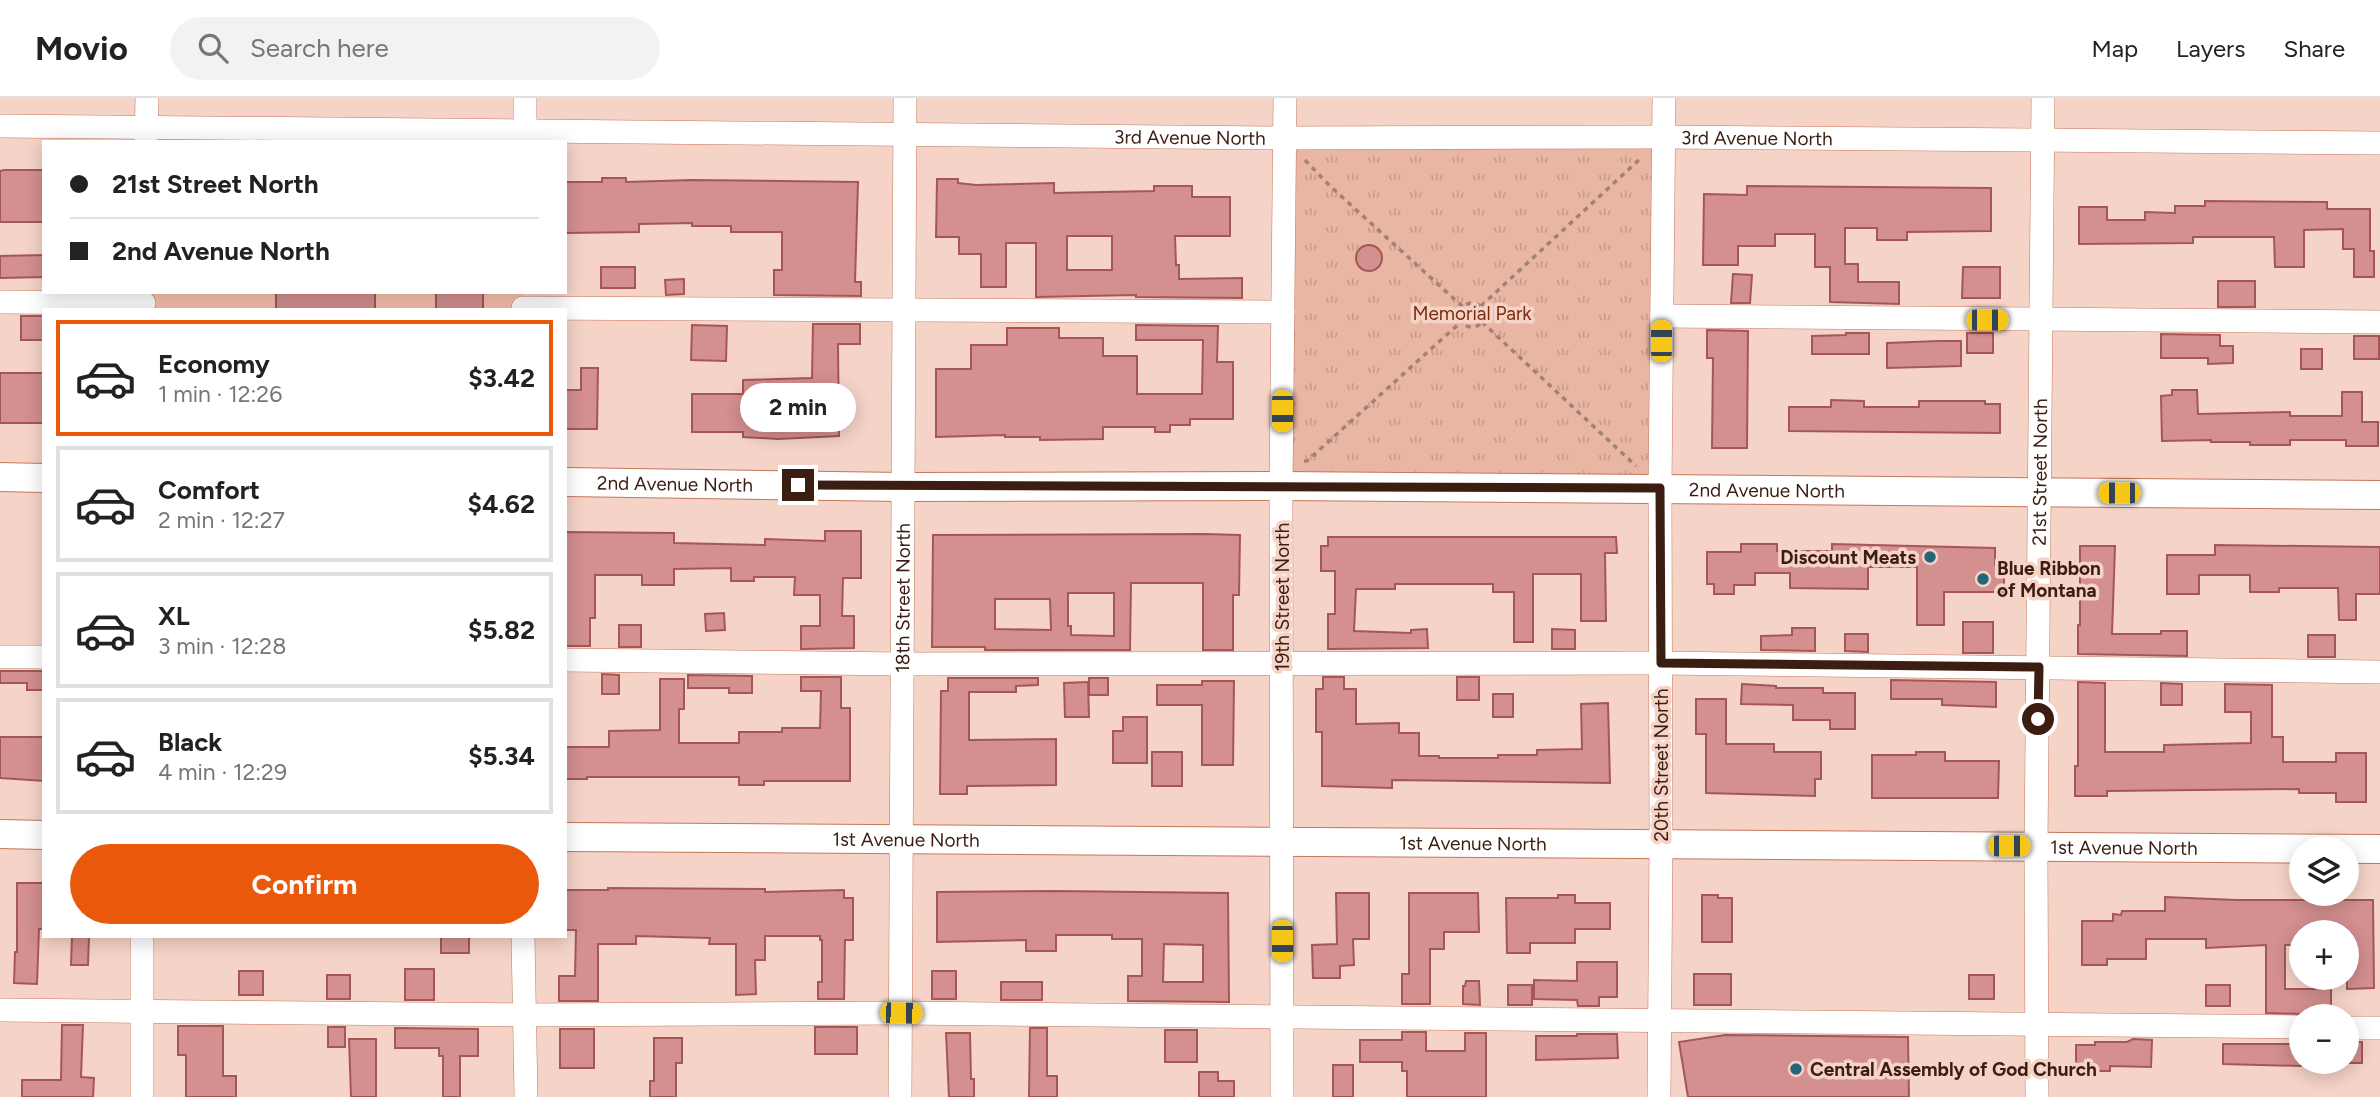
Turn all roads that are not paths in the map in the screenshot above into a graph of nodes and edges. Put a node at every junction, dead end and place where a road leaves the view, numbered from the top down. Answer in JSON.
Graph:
{"nodes":[{"id":1,"x":146,"y":98,"type":"edge"},
{"id":2,"x":526,"y":98,"type":"edge"},
{"id":3,"x":905,"y":98,"type":"edge"},
{"id":4,"x":1285,"y":98,"type":"edge"},
{"id":5,"x":1664,"y":98,"type":"edge"},
{"id":6,"x":2043,"y":98,"type":"edge"},
{"id":7,"x":0,"y":126,"type":"edge"},
{"id":8,"x":147,"y":134,"type":"edge"},
{"id":9,"x":905,"y":134,"type":"junction"},
{"id":10,"x":525,"y":136,"type":"edge"},
{"id":11,"x":1663,"y":137,"type":"junction"},
{"id":12,"x":1285,"y":138,"type":"junction"},
{"id":13,"x":2043,"y":141,"type":"junction"},
{"id":14,"x":2380,"y":144,"type":"edge"},
{"id":15,"x":0,"y":302,"type":"edge"},
{"id":16,"x":144,"y":302,"type":"edge"},
{"id":17,"x":523,"y":304,"type":"edge"},
{"id":18,"x":903,"y":310,"type":"junction"},
{"id":19,"x":1283,"y":312,"type":"junction"},
{"id":20,"x":1662,"y":317,"type":"junction"},
{"id":21,"x":2042,"y":320,"type":"junction"},
{"id":22,"x":2380,"y":322,"type":"edge"},
{"id":23,"x":0,"y":477,"type":"edge"},
{"id":24,"x":42,"y":478,"type":"edge"},
{"id":25,"x":567,"y":482,"type":"edge"},
{"id":26,"x":1281,"y":486,"type":"junction"},
{"id":27,"x":902,"y":487,"type":"junction"},
{"id":28,"x":1660,"y":488,"type":"junction"},
{"id":29,"x":2041,"y":493,"type":"junction"},
{"id":30,"x":2380,"y":495,"type":"edge"},
{"id":31,"x":0,"y":657,"type":"edge"},
{"id":32,"x":42,"y":657,"type":"edge"},
{"id":33,"x":567,"y":660,"type":"edge"},
{"id":34,"x":1661,"y":663,"type":"junction"},
{"id":35,"x":902,"y":664,"type":"junction"},
{"id":36,"x":1282,"y":664,"type":"junction"},
{"id":37,"x":2039,"y":667,"type":"junction"},
{"id":38,"x":2380,"y":672,"type":"edge"},
{"id":39,"x":0,"y":834,"type":"edge"},
{"id":40,"x":42,"y":835,"type":"edge"},
{"id":41,"x":567,"y":837,"type":"edge"},
{"id":42,"x":902,"y":838,"type":"junction"},
{"id":43,"x":1283,"y":841,"type":"junction"},
{"id":44,"x":1661,"y":845,"type":"junction"},
{"id":45,"x":2036,"y":847,"type":"junction"},
{"id":46,"x":2380,"y":849,"type":"edge"},
{"id":47,"x":142,"y":938,"type":"edge"},
{"id":48,"x":523,"y":938,"type":"edge"},
{"id":49,"x":0,"y":1010,"type":"edge"},
{"id":50,"x":142,"y":1011,"type":"junction"},
{"id":51,"x":901,"y":1013,"type":"junction"},
{"id":52,"x":524,"y":1016,"type":"junction"},
{"id":53,"x":1282,"y":1016,"type":"junction"},
{"id":54,"x":1660,"y":1022,"type":"junction"},
{"id":55,"x":2037,"y":1026,"type":"junction"},
{"id":56,"x":2289,"y":1027,"type":"edge"},
{"id":57,"x":2359,"y":1028,"type":"edge"},
{"id":58,"x":2380,"y":1028,"type":"edge"},
{"id":59,"x":142,"y":1097,"type":"edge"},
{"id":60,"x":526,"y":1097,"type":"edge"},
{"id":61,"x":900,"y":1097,"type":"edge"},
{"id":62,"x":1282,"y":1097,"type":"edge"},
{"id":63,"x":1659,"y":1097,"type":"edge"},
{"id":64,"x":2037,"y":1097,"type":"edge"}],
"edges":[{"from":1,"to":8,"type":"street"},
{"from":2,"to":10,"type":"street"},
{"from":3,"to":9,"type":"street","name":"18th Street North"},
{"from":4,"to":12,"type":"street","name":"19th Street North"},
{"from":5,"to":11,"type":"street","name":"20th Street North"},
{"from":6,"to":13,"type":"street","name":"21st Street North"},
{"from":7,"to":8,"type":"street","name":"3rd Avenue North"},
{"from":8,"to":10,"type":"street","name":"3rd Avenue North"},
{"from":9,"to":10,"type":"street","name":"3rd Avenue North"},
{"from":9,"to":12,"type":"street","name":"3rd Avenue North"},
{"from":9,"to":18,"type":"street","name":"18th Street North"},
{"from":11,"to":12,"type":"street","name":"3rd Avenue North"},
{"from":11,"to":13,"type":"street","name":"3rd Avenue North"},
{"from":11,"to":20,"type":"street","name":"20th Street North"},
{"from":12,"to":19,"type":"street","name":"19th Street North"},
{"from":13,"to":14,"type":"street","name":"3rd Avenue North"},
{"from":13,"to":21,"type":"street","name":"21st Street North"},
{"from":15,"to":16,"type":"street"},
{"from":17,"to":18,"type":"street"},
{"from":18,"to":19,"type":"street"},
{"from":18,"to":27,"type":"street","name":"18th Street North"},
{"from":19,"to":26,"type":"street","name":"19th Street North"},
{"from":20,"to":21,"type":"street"},
{"from":20,"to":28,"type":"street","name":"20th Street North"},
{"from":21,"to":22,"type":"street"},
{"from":21,"to":29,"type":"street","name":"21st Street North"},
{"from":23,"to":24,"type":"main road"},
{"from":25,"to":27,"type":"main road","name":"2nd Avenue North"},
{"from":26,"to":27,"type":"main road","name":"2nd Avenue North"},
{"from":26,"to":28,"type":"main road","name":"2nd Avenue North"},
{"from":26,"to":36,"type":"street","name":"19th Street North"},
{"from":27,"to":35,"type":"street","name":"18th Street North"},
{"from":28,"to":29,"type":"main road","name":"2nd Avenue North"},
{"from":28,"to":34,"type":"street","name":"20th Street North"},
{"from":29,"to":30,"type":"main road","name":"2nd Avenue North"},
{"from":29,"to":37,"type":"street","name":"21st Street North"},
{"from":31,"to":32,"type":"street"},
{"from":33,"to":35,"type":"street"},
{"from":34,"to":36,"type":"street"},
{"from":34,"to":37,"type":"street"},
{"from":34,"to":44,"type":"street","name":"20th Street North"},
{"from":35,"to":36,"type":"street"},
{"from":35,"to":42,"type":"street","name":"18th Street North"},
{"from":36,"to":43,"type":"street","name":"19th Street North"},
{"from":37,"to":38,"type":"street"},
{"from":37,"to":45,"type":"street","name":"21st Street North"},
{"from":39,"to":40,"type":"main road"},
{"from":41,"to":42,"type":"main road","name":"1st Avenue North"},
{"from":42,"to":43,"type":"main road","name":"1st Avenue North"},
{"from":42,"to":51,"type":"street","name":"18th Street North"},
{"from":43,"to":44,"type":"main road","name":"1st Avenue North"},
{"from":43,"to":53,"type":"street","name":"19th Street North"},
{"from":44,"to":45,"type":"main road","name":"1st Avenue North"},
{"from":44,"to":54,"type":"street","name":"20th Street North"},
{"from":45,"to":46,"type":"main road","name":"1st Avenue North"},
{"from":45,"to":55,"type":"street","name":"21st Street North"},
{"from":47,"to":50,"type":"street"},
{"from":48,"to":52,"type":"street"},
{"from":49,"to":50,"type":"street"},
{"from":50,"to":52,"type":"street"},
{"from":50,"to":59,"type":"street"},
{"from":51,"to":52,"type":"street"},
{"from":51,"to":53,"type":"street"},
{"from":51,"to":61,"type":"street","name":"18th Street North"},
{"from":52,"to":60,"type":"street"},
{"from":53,"to":54,"type":"street"},
{"from":53,"to":62,"type":"street","name":"19th Street North"},
{"from":54,"to":55,"type":"street"},
{"from":54,"to":63,"type":"street","name":"20th Street North"},
{"from":55,"to":56,"type":"street"},
{"from":55,"to":64,"type":"street","name":"21st Street North"},
{"from":57,"to":58,"type":"street"}]}
